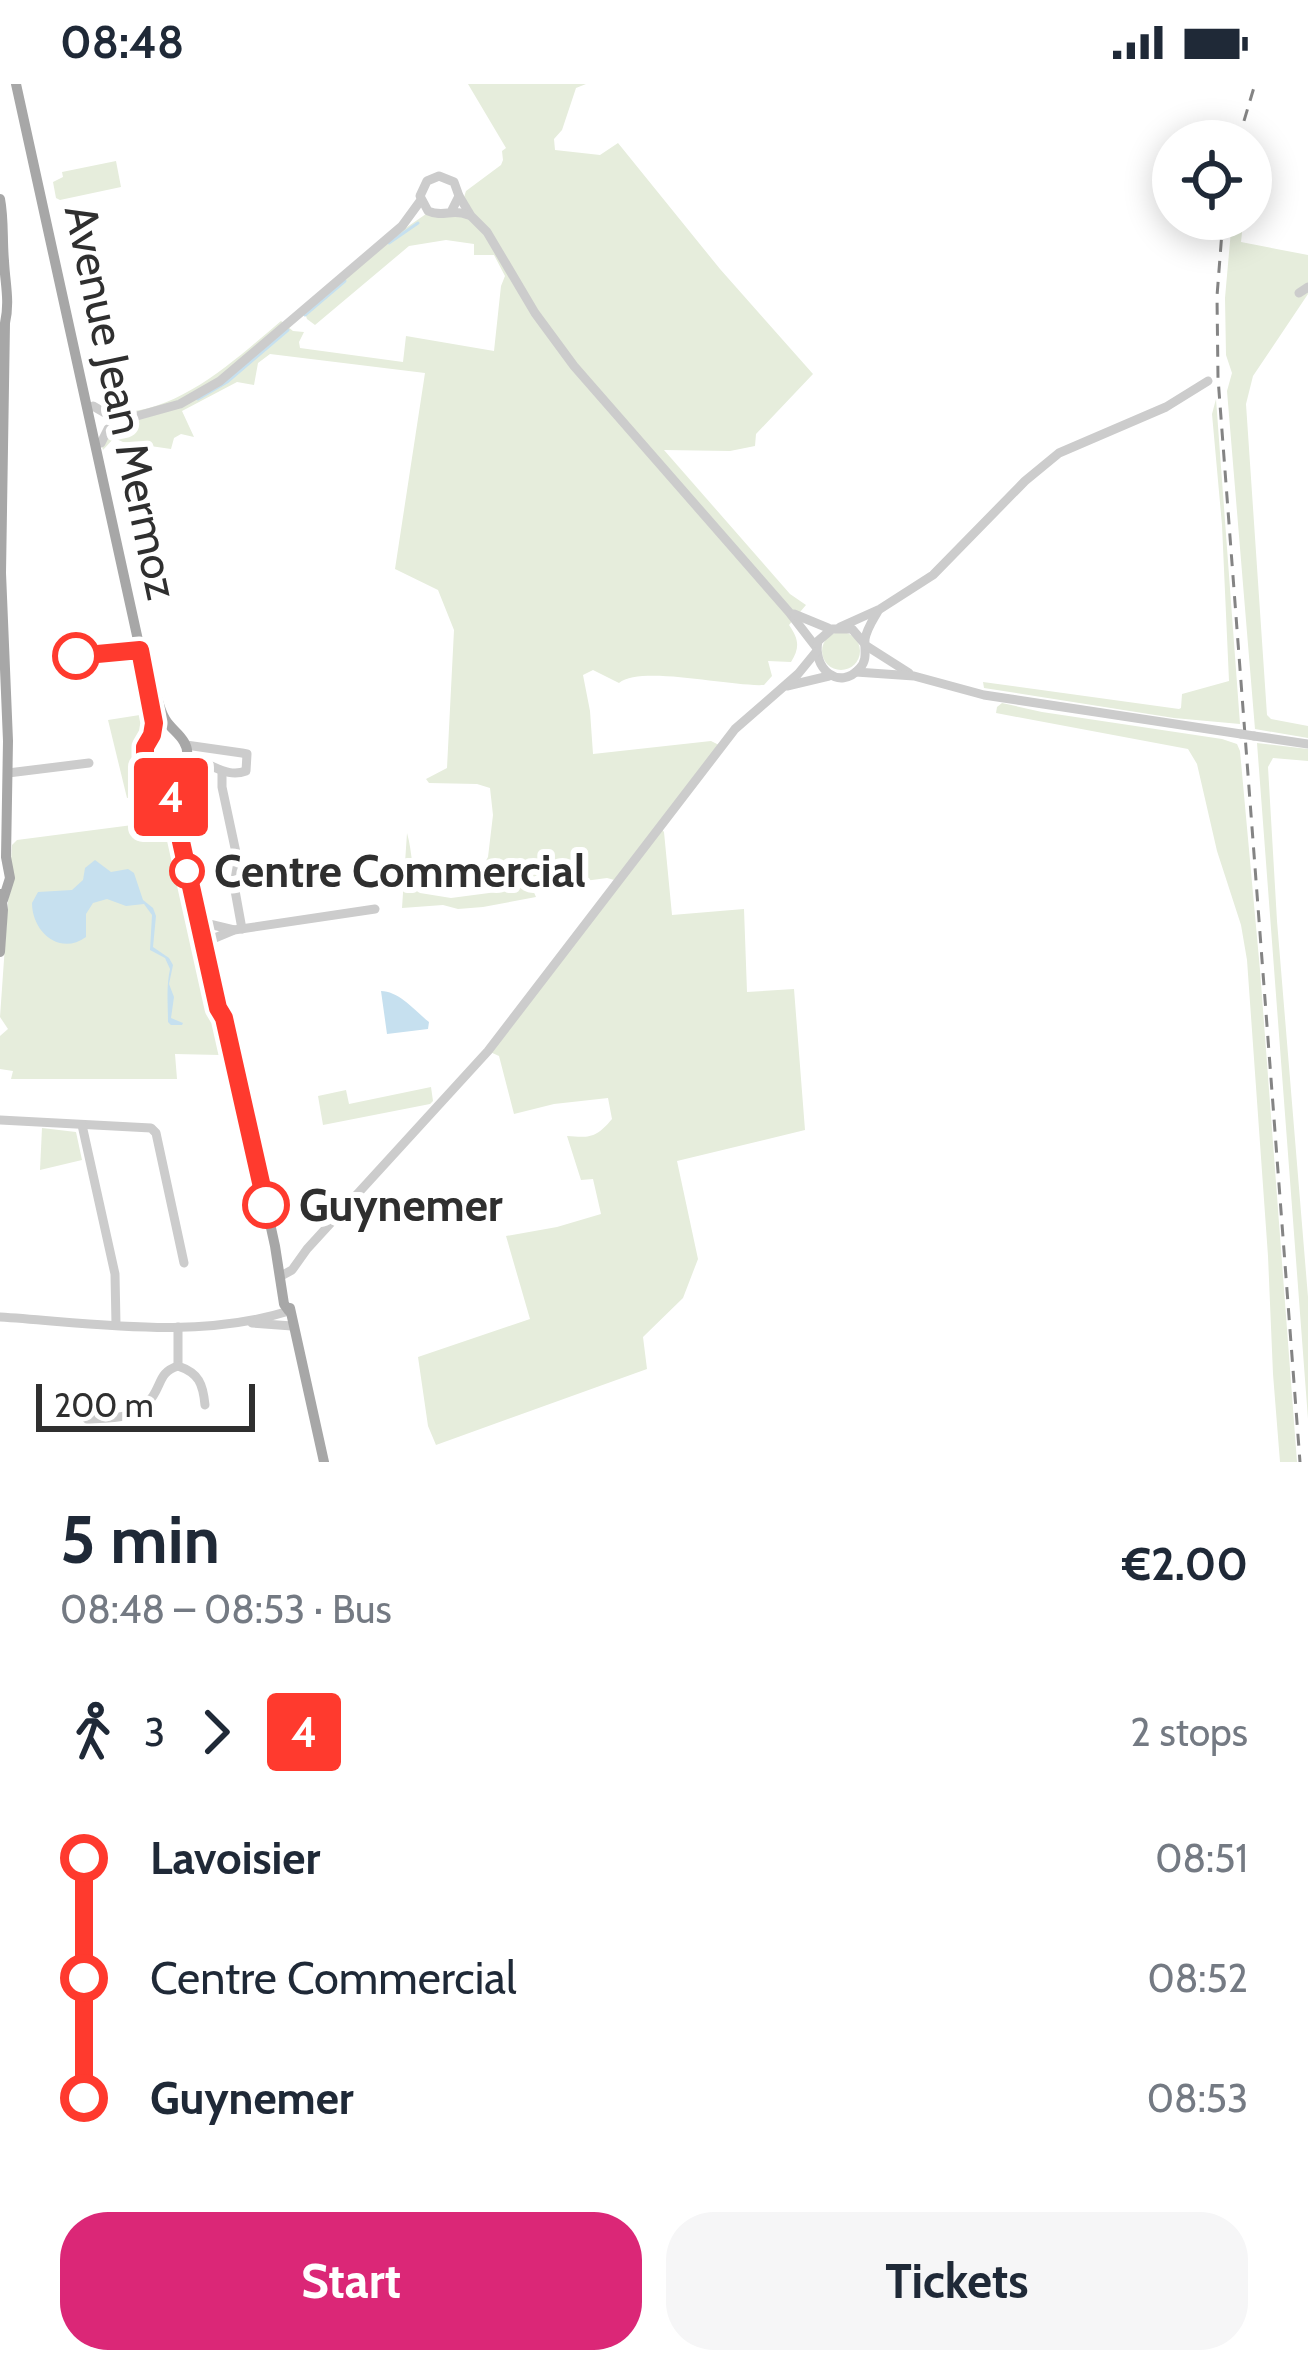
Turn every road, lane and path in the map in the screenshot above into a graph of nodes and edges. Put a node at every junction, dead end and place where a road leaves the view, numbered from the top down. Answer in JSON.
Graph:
{"nodes":[{"id":1,"x":19,"y":84,"type":"edge"},
{"id":2,"x":459,"y":196,"type":"junction"},
{"id":3,"x":0,"y":199,"type":"edge"},
{"id":4,"x":421,"y":200,"type":"junction"},
{"id":5,"x":452,"y":210,"type":"junction"},
{"id":6,"x":432,"y":213,"type":"junction"},
{"id":7,"x":471,"y":216,"type":"junction"},
{"id":8,"x":2,"y":224,"type":"edge"},
{"id":9,"x":402,"y":226,"type":"junction"},
{"id":10,"x":4,"y":299,"type":"edge"},
{"id":11,"x":1208,"y":381,"type":"dead end"},
{"id":12,"x":93,"y":406,"type":"junction"},
{"id":13,"x":119,"y":421,"type":"junction"},
{"id":14,"x":101,"y":442,"type":"junction"},
{"id":15,"x":2,"y":473,"type":"edge"},
{"id":16,"x":880,"y":609,"type":"junction"},
{"id":17,"x":789,"y":612,"type":"junction"},
{"id":18,"x":836,"y":628,"type":"junction"},
{"id":19,"x":865,"y":644,"type":"junction"},
{"id":20,"x":2,"y":649,"type":"edge"},
{"id":21,"x":816,"y":649,"type":"junction"},
{"id":22,"x":856,"y":672,"type":"junction"},
{"id":23,"x":832,"y":675,"type":"junction"},
{"id":24,"x":914,"y":676,"type":"junction"},
{"id":25,"x":782,"y":687,"type":"junction"},
{"id":26,"x":176,"y":733,"type":"junction"},
{"id":27,"x":152,"y":735,"type":"junction"},
{"id":28,"x":1308,"y":744,"type":"edge"},
{"id":29,"x":185,"y":745,"type":"junction"},
{"id":30,"x":89,"y":763,"type":"dead end"},
{"id":31,"x":181,"y":765,"type":"junction"},
{"id":32,"x":160,"y":772,"type":"junction"},
{"id":33,"x":222,"y":772,"type":"junction"},
{"id":34,"x":8,"y":773,"type":"junction"},
{"id":35,"x":3,"y":878,"type":"edge"},
{"id":36,"x":375,"y":909,"type":"dead end"},
{"id":37,"x":201,"y":916,"type":"junction"},
{"id":38,"x":238,"y":930,"type":"junction"},
{"id":39,"x":210,"y":940,"type":"junction"},
{"id":40,"x":0,"y":952,"type":"edge"},
{"id":41,"x":224,"y":1018,"type":"junction"},
{"id":42,"x":0,"y":1120,"type":"edge"},
{"id":43,"x":82,"y":1125,"type":"junction"},
{"id":44,"x":308,"y":1249,"type":"junction"},
{"id":45,"x":278,"y":1262,"type":"junction"},
{"id":46,"x":184,"y":1263,"type":"dead end"},
{"id":47,"x":281,"y":1276,"type":"junction"},
{"id":48,"x":289,"y":1311,"type":"junction"},
{"id":49,"x":2,"y":1316,"type":"edge"},
{"id":50,"x":247,"y":1322,"type":"junction"},
{"id":51,"x":116,"y":1325,"type":"junction"},
{"id":52,"x":292,"y":1326,"type":"junction"},
{"id":53,"x":178,"y":1327,"type":"junction"},
{"id":54,"x":178,"y":1366,"type":"junction"},
{"id":55,"x":206,"y":1405,"type":"dead end"},
{"id":56,"x":87,"y":1419,"type":"dead end"},
{"id":57,"x":324,"y":1462,"type":"edge"}],
"edges":[{"from":1,"to":12,"type":"main road","name":"Avenue Jean Mermoz"},
{"from":1,"to":27,"type":"main road","name":"Avenue Jean Mermoz"},
{"from":2,"to":4,"type":"street"},
{"from":2,"to":5,"type":"street"},
{"from":2,"to":7,"type":"street"},
{"from":3,"to":8,"type":"main road"},
{"from":4,"to":6,"type":"street"},
{"from":4,"to":9,"type":"street"},
{"from":5,"to":6,"type":"street"},
{"from":5,"to":7,"type":"street"},
{"from":6,"to":9,"type":"street"},
{"from":7,"to":17,"type":"street"},
{"from":8,"to":10,"type":"main road"},
{"from":9,"to":13,"type":"street"},
{"from":10,"to":15,"type":"main road"},
{"from":11,"to":16,"type":"street"},
{"from":12,"to":13,"type":"street"},
{"from":12,"to":14,"type":"main road","name":"Avenue Jean Mermoz"},
{"from":13,"to":14,"type":"street"},
{"from":14,"to":26,"type":"main road","name":"Avenue Jean Mermoz"},
{"from":15,"to":20,"type":"main road"},
{"from":16,"to":18,"type":"street"},
{"from":16,"to":19,"type":"street"},
{"from":17,"to":18,"type":"street"},
{"from":17,"to":21,"type":"street"},
{"from":18,"to":19,"type":"street"},
{"from":18,"to":21,"type":"street"},
{"from":19,"to":22,"type":"street"},
{"from":19,"to":24,"type":"street"},
{"from":20,"to":34,"type":"main road"},
{"from":21,"to":23,"type":"street"},
{"from":21,"to":25,"type":"street"},
{"from":22,"to":23,"type":"street"},
{"from":22,"to":24,"type":"street"},
{"from":23,"to":25,"type":"street"},
{"from":24,"to":28,"type":"street","bridge":true},
{"from":25,"to":44,"type":"street"},
{"from":26,"to":27,"type":"main road"},
{"from":26,"to":29,"type":"main road"},
{"from":27,"to":32,"type":"main road"},
{"from":29,"to":31,"type":"main road"},
{"from":29,"to":33,"type":"street"},
{"from":30,"to":34,"type":"street"},
{"from":31,"to":32,"type":"main road"},
{"from":31,"to":33,"type":"street"},
{"from":31,"to":37,"type":"main road"},
{"from":32,"to":37,"type":"main road"},
{"from":33,"to":38,"type":"street"},
{"from":34,"to":35,"type":"main road"},
{"from":35,"to":40,"type":"main road"},
{"from":36,"to":38,"type":"street"},
{"from":37,"to":38,"type":"street"},
{"from":37,"to":39,"type":"main road"},
{"from":37,"to":41,"type":"main road"},
{"from":38,"to":39,"type":"street"},
{"from":39,"to":41,"type":"main road"},
{"from":41,"to":45,"type":"main road"},
{"from":42,"to":43,"type":"street"},
{"from":43,"to":46,"type":"street"},
{"from":43,"to":51,"type":"street"},
{"from":44,"to":45,"type":"street"},
{"from":44,"to":47,"type":"street"},
{"from":45,"to":47,"type":"main road"},
{"from":47,"to":48,"type":"main road"},
{"from":48,"to":50,"type":"street"},
{"from":48,"to":52,"type":"main road"},
{"from":49,"to":51,"type":"street"},
{"from":50,"to":52,"type":"street"},
{"from":50,"to":53,"type":"street"},
{"from":51,"to":53,"type":"street"},
{"from":52,"to":57,"type":"main road"},
{"from":53,"to":54,"type":"street"},
{"from":54,"to":55,"type":"street"},
{"from":54,"to":56,"type":"street"}]}
